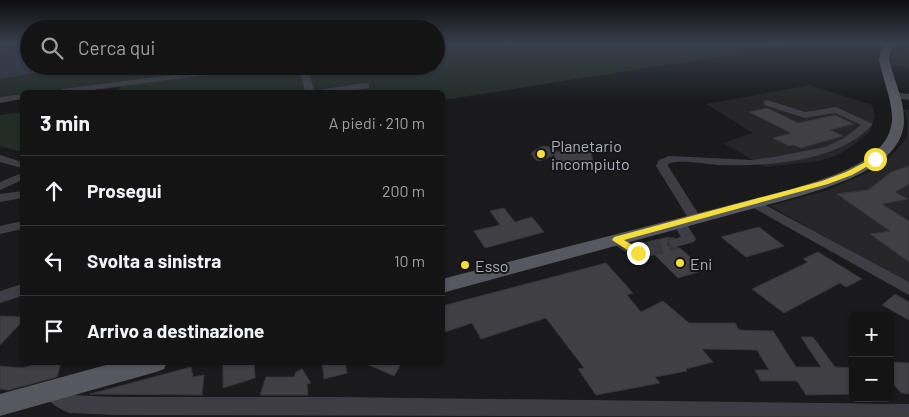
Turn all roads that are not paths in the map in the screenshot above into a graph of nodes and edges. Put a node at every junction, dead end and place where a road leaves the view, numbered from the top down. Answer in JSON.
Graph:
{"nodes":[{"id":1,"x":885,"y":62,"type":"edge"},
{"id":2,"x":191,"y":75,"type":"edge"},
{"id":3,"x":305,"y":75,"type":"edge"},
{"id":4,"x":366,"y":86,"type":"dead end"},
{"id":5,"x":77,"y":90,"type":"edge"},
{"id":6,"x":309,"y":90,"type":"edge"},
{"id":7,"x":337,"y":90,"type":"edge"},
{"id":8,"x":893,"y":96,"type":"junction"},
{"id":9,"x":20,"y":97,"type":"edge"},
{"id":10,"x":909,"y":97,"type":"edge"},
{"id":11,"x":0,"y":100,"type":"edge"},
{"id":12,"x":767,"y":104,"type":"dead end"},
{"id":13,"x":909,"y":104,"type":"edge"},
{"id":14,"x":0,"y":158,"type":"edge"},
{"id":15,"x":20,"y":164,"type":"edge"},
{"id":16,"x":20,"y":177,"type":"edge"},
{"id":17,"x":0,"y":186,"type":"edge"},
{"id":18,"x":20,"y":195,"type":"edge"},
{"id":19,"x":0,"y":198,"type":"edge"},
{"id":20,"x":754,"y":203,"type":"junction"},
{"id":21,"x":687,"y":220,"type":"junction"},
{"id":22,"x":20,"y":225,"type":"edge"},
{"id":23,"x":0,"y":230,"type":"edge"},
{"id":24,"x":617,"y":240,"type":"junction"},
{"id":25,"x":676,"y":243,"type":"tunnel mouth"},
{"id":26,"x":650,"y":250,"type":"tunnel mouth"},
{"id":27,"x":445,"y":285,"type":"edge"},
{"id":28,"x":909,"y":290,"type":"edge"},
{"id":29,"x":20,"y":291,"type":"edge"},
{"id":30,"x":0,"y":297,"type":"edge"},
{"id":31,"x":145,"y":365,"type":"edge"},
{"id":32,"x":51,"y":391,"type":"junction"},
{"id":33,"x":7,"y":401,"type":"edge"},
{"id":34,"x":333,"y":412,"type":"edge"},
{"id":35,"x":418,"y":412,"type":"edge"},
{"id":36,"x":554,"y":413,"type":"edge"},
{"id":37,"x":650,"y":413,"type":"edge"},
{"id":38,"x":909,"y":413,"type":"edge"}],
"edges":[{"from":1,"to":8,"type":"main road"},
{"from":2,"to":5,"type":"street"},
{"from":3,"to":6,"type":"street"},
{"from":4,"to":7,"type":"street"},
{"from":8,"to":10,"type":"street"},
{"from":8,"to":13,"type":"street"},
{"from":8,"to":20,"type":"main road"},
{"from":9,"to":11,"type":"street"},
{"from":12,"to":21,"type":"street"},
{"from":14,"to":15,"type":"street"},
{"from":16,"to":17,"type":"street"},
{"from":18,"to":19,"type":"street"},
{"from":20,"to":21,"type":"main road"},
{"from":20,"to":28,"type":"street"},
{"from":21,"to":24,"type":"main road"},
{"from":21,"to":25,"type":"street"},
{"from":22,"to":23,"type":"street"},
{"from":24,"to":26,"type":"street"},
{"from":24,"to":27,"type":"main road"},
{"from":29,"to":30,"type":"street"},
{"from":31,"to":32,"type":"main road"},
{"from":32,"to":33,"type":"main road"},
{"from":32,"to":34,"type":"street"},
{"from":34,"to":35,"type":"street"},
{"from":35,"to":36,"type":"street"},
{"from":36,"to":37,"type":"street"},
{"from":37,"to":38,"type":"street"}]}
